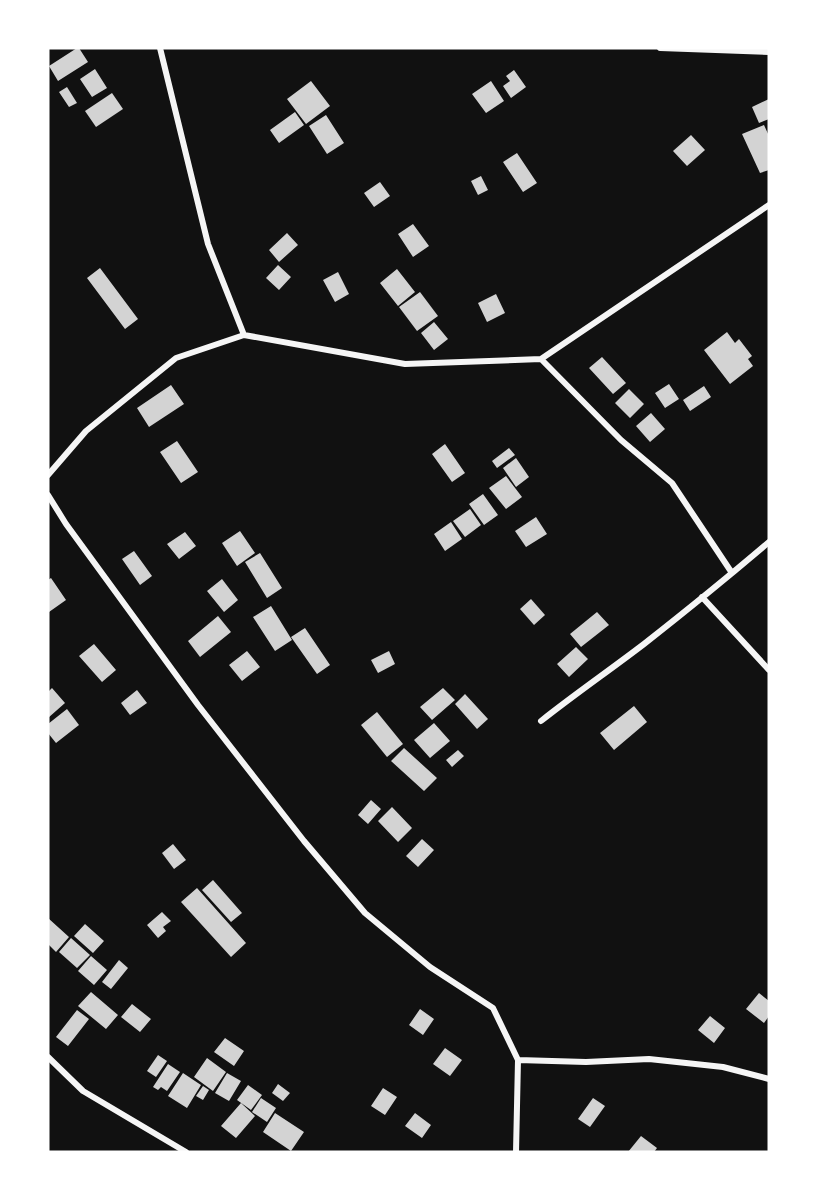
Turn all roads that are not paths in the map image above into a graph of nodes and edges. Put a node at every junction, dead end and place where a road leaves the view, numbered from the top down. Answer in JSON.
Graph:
{"nodes":[{"id":1,"x":160,"y":48,"type":"edge"},
{"id":2,"x":660,"y":48,"type":"edge"},
{"id":3,"x":769,"y":52,"type":"edge"},
{"id":4,"x":769,"y":205,"type":"edge"},
{"id":5,"x":244,"y":335,"type":"junction"},
{"id":6,"x":541,"y":359,"type":"junction"},
{"id":7,"x":48,"y":475,"type":"edge"},
{"id":8,"x":48,"y":495,"type":"edge"},
{"id":9,"x":769,"y":542,"type":"edge"},
{"id":10,"x":732,"y":573,"type":"junction"},
{"id":11,"x":702,"y":597,"type":"junction"},
{"id":12,"x":769,"y":670,"type":"edge"},
{"id":13,"x":541,"y":721,"type":"dead end"},
{"id":14,"x":48,"y":1057,"type":"edge"},
{"id":15,"x":518,"y":1060,"type":"junction"},
{"id":16,"x":769,"y":1079,"type":"edge"},
{"id":17,"x":186,"y":1152,"type":"edge"},
{"id":18,"x":516,"y":1152,"type":"edge"}],
"edges":[{"from":1,"to":5,"type":"street"},
{"from":2,"to":3,"type":"street"},
{"from":4,"to":6,"type":"street"},
{"from":5,"to":6,"type":"street"},
{"from":5,"to":7,"type":"street"},
{"from":6,"to":10,"type":"street"},
{"from":8,"to":15,"type":"street"},
{"from":9,"to":10,"type":"street"},
{"from":10,"to":11,"type":"street"},
{"from":11,"to":12,"type":"street"},
{"from":11,"to":13,"type":"street"},
{"from":14,"to":17,"type":"street"},
{"from":15,"to":16,"type":"street"},
{"from":15,"to":18,"type":"street"}]}
